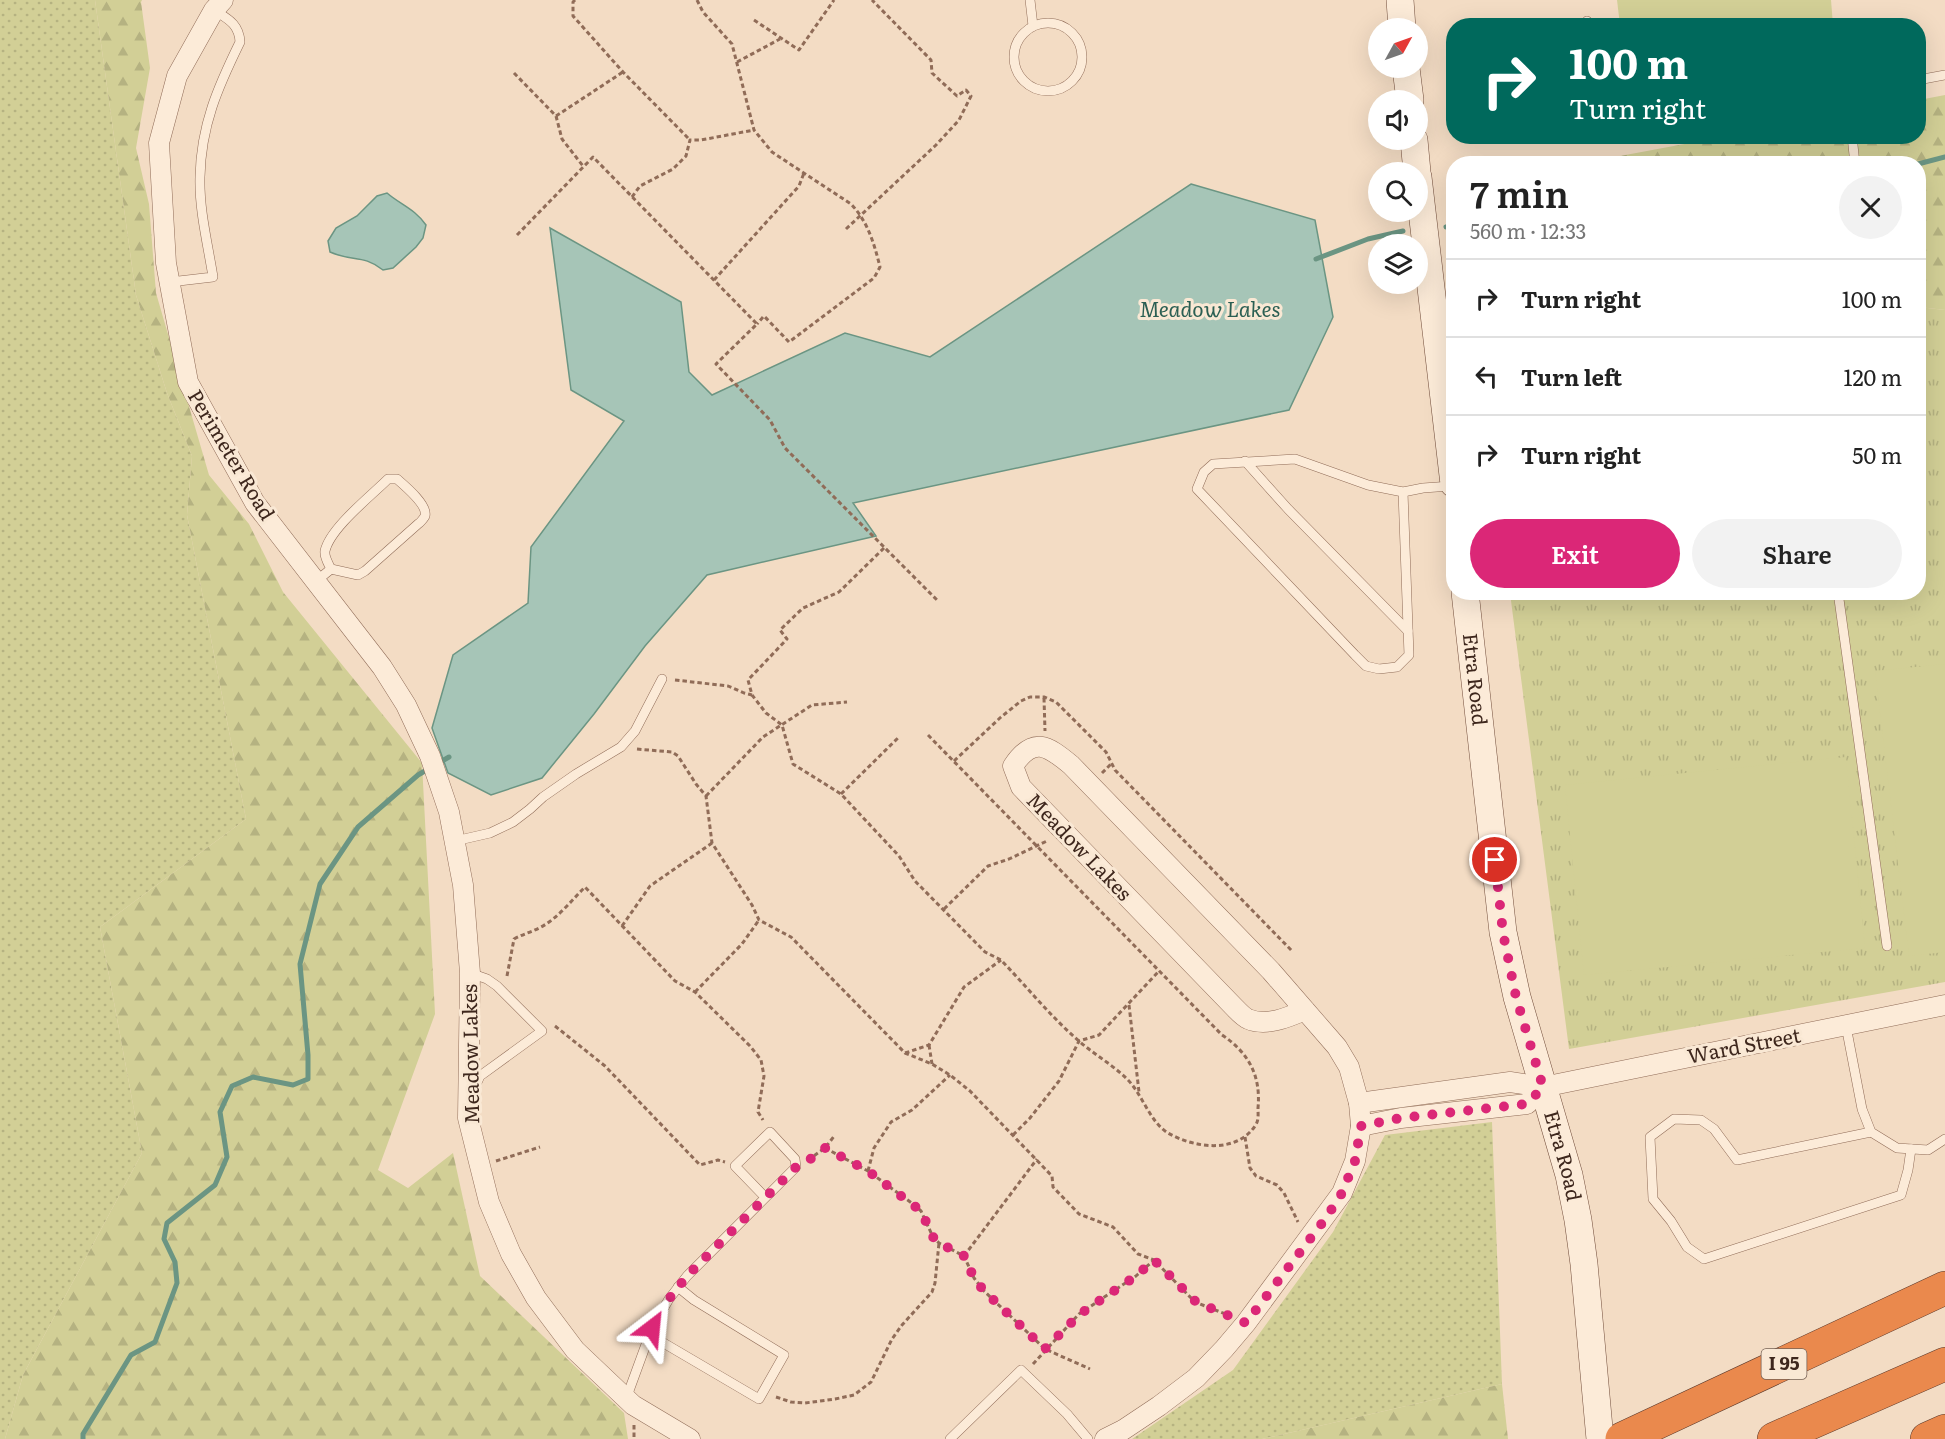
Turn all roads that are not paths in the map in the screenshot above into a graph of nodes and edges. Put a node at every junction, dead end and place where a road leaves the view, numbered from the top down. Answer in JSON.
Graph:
{"nodes":[{"id":1,"x":1030,"y":0,"type":"edge"},
{"id":2,"x":1400,"y":0,"type":"edge"},
{"id":3,"x":219,"y":5,"type":"edge"},
{"id":4,"x":1401,"y":18,"type":"edge"},
{"id":5,"x":1033,"y":26,"type":"junction"},
{"id":6,"x":1945,"y":75,"type":"edge"},
{"id":7,"x":1926,"y":79,"type":"edge"},
{"id":8,"x":1423,"y":222,"type":"edge"},
{"id":9,"x":170,"y":282,"type":"junction"},
{"id":10,"x":1446,"y":418,"type":"edge"},
{"id":11,"x":1245,"y":461,"type":"junction"},
{"id":12,"x":1446,"y":486,"type":"edge"},
{"id":13,"x":1403,"y":492,"type":"junction"},
{"id":14,"x":331,"y":569,"type":"junction"},
{"id":15,"x":315,"y":582,"type":"junction"},
{"id":16,"x":1466,"y":600,"type":"edge"},
{"id":17,"x":1839,"y":600,"type":"edge"},
{"id":18,"x":1408,"y":631,"type":"junction"},
{"id":19,"x":662,"y":680,"type":"road end"},
{"id":20,"x":421,"y":736,"type":"joint"},
{"id":21,"x":455,"y":841,"type":"junction"},
{"id":22,"x":1887,"y":946,"type":"dead end"},
{"id":23,"x":470,"y":973,"type":"junction"},
{"id":24,"x":1945,"y":1005,"type":"edge"},
{"id":25,"x":1305,"y":1010,"type":"junction"},
{"id":26,"x":1846,"y":1026,"type":"junction"},
{"id":27,"x":1543,"y":1087,"type":"junction"},
{"id":28,"x":469,"y":1099,"type":"junction"},
{"id":29,"x":1359,"y":1103,"type":"junction"},
{"id":30,"x":1361,"y":1126,"type":"junction"},
{"id":31,"x":1871,"y":1132,"type":"junction"},
{"id":32,"x":1945,"y":1139,"type":"edge"},
{"id":33,"x":1911,"y":1149,"type":"junction"},
{"id":34,"x":765,"y":1197,"type":"junction"},
{"id":35,"x":1945,"y":1282,"type":"edge"},
{"id":36,"x":678,"y":1287,"type":"junction"},
{"id":37,"x":1945,"y":1288,"type":"edge"},
{"id":38,"x":1902,"y":1309,"type":"junction"},
{"id":39,"x":650,"y":1335,"type":"junction"},
{"id":40,"x":1942,"y":1365,"type":"edge"},
{"id":41,"x":626,"y":1399,"type":"junction"},
{"id":42,"x":690,"y":1439,"type":"edge"},
{"id":43,"x":950,"y":1439,"type":"edge"},
{"id":44,"x":1088,"y":1439,"type":"edge"},
{"id":45,"x":1105,"y":1439,"type":"edge"},
{"id":46,"x":1600,"y":1439,"type":"edge"},
{"id":47,"x":1622,"y":1439,"type":"edge"},
{"id":48,"x":1774,"y":1439,"type":"edge"}],
"edges":[{"from":1,"to":5,"type":"lane"},
{"from":2,"to":4,"type":"main road"},
{"from":3,"to":9,"type":"street","name":"Perimeter Road"},
{"from":3,"to":9,"type":"lane"},
{"from":5,"to":5,"type":"lane"},
{"from":6,"to":7,"type":"lane"},
{"from":8,"to":10,"type":"main road"},
{"from":9,"to":15,"type":"street","name":"Perimeter Road"},
{"from":11,"to":13,"type":"lane"},
{"from":11,"to":18,"type":"lane"},
{"from":11,"to":18,"type":"lane"},
{"from":12,"to":13,"type":"lane"},
{"from":13,"to":18,"type":"lane"},
{"from":14,"to":14,"type":"lane"},
{"from":14,"to":15,"type":"lane"},
{"from":15,"to":20,"type":"street","name":"Perimeter Road"},
{"from":16,"to":27,"type":"main road","name":"Etra Road"},
{"from":17,"to":22,"type":"lane"},
{"from":19,"to":21,"type":"lane"},
{"from":20,"to":21,"type":"street","name":"Meadow Lakes"},
{"from":21,"to":23,"type":"street","name":"Meadow Lakes"},
{"from":23,"to":28,"type":"street","name":"Meadow Lakes"},
{"from":23,"to":28,"type":"lane"},
{"from":24,"to":26,"type":"street","name":"Ward Street"},
{"from":25,"to":25,"type":"street","name":"Meadow Lakes"},
{"from":25,"to":29,"type":"street"},
{"from":26,"to":27,"type":"street","name":"Ward Street"},
{"from":26,"to":31,"type":"lane"},
{"from":27,"to":29,"type":"street"},
{"from":27,"to":30,"type":"street"},
{"from":27,"to":46,"type":"main road","name":"Etra Road"},
{"from":28,"to":41,"type":"street","name":"Meadow Lakes"},
{"from":29,"to":30,"type":"street"},
{"from":30,"to":45,"type":"street"},
{"from":31,"to":33,"type":"lane"},
{"from":31,"to":33,"type":"lane"},
{"from":32,"to":33,"type":"lane"},
{"from":34,"to":34,"type":"lane"},
{"from":34,"to":36,"type":"lane"},
{"from":35,"to":38,"type":"highway"},
{"from":36,"to":39,"type":"lane"},
{"from":36,"to":39,"type":"lane"},
{"from":37,"to":38,"type":"highway","number":"I 95"},
{"from":38,"to":47,"type":"highway","number":"I 95"},
{"from":39,"to":41,"type":"lane"},
{"from":40,"to":48,"type":"highway"},
{"from":41,"to":42,"type":"street","name":"Meadow Lakes"},
{"from":43,"to":44,"type":"lane"}]}
